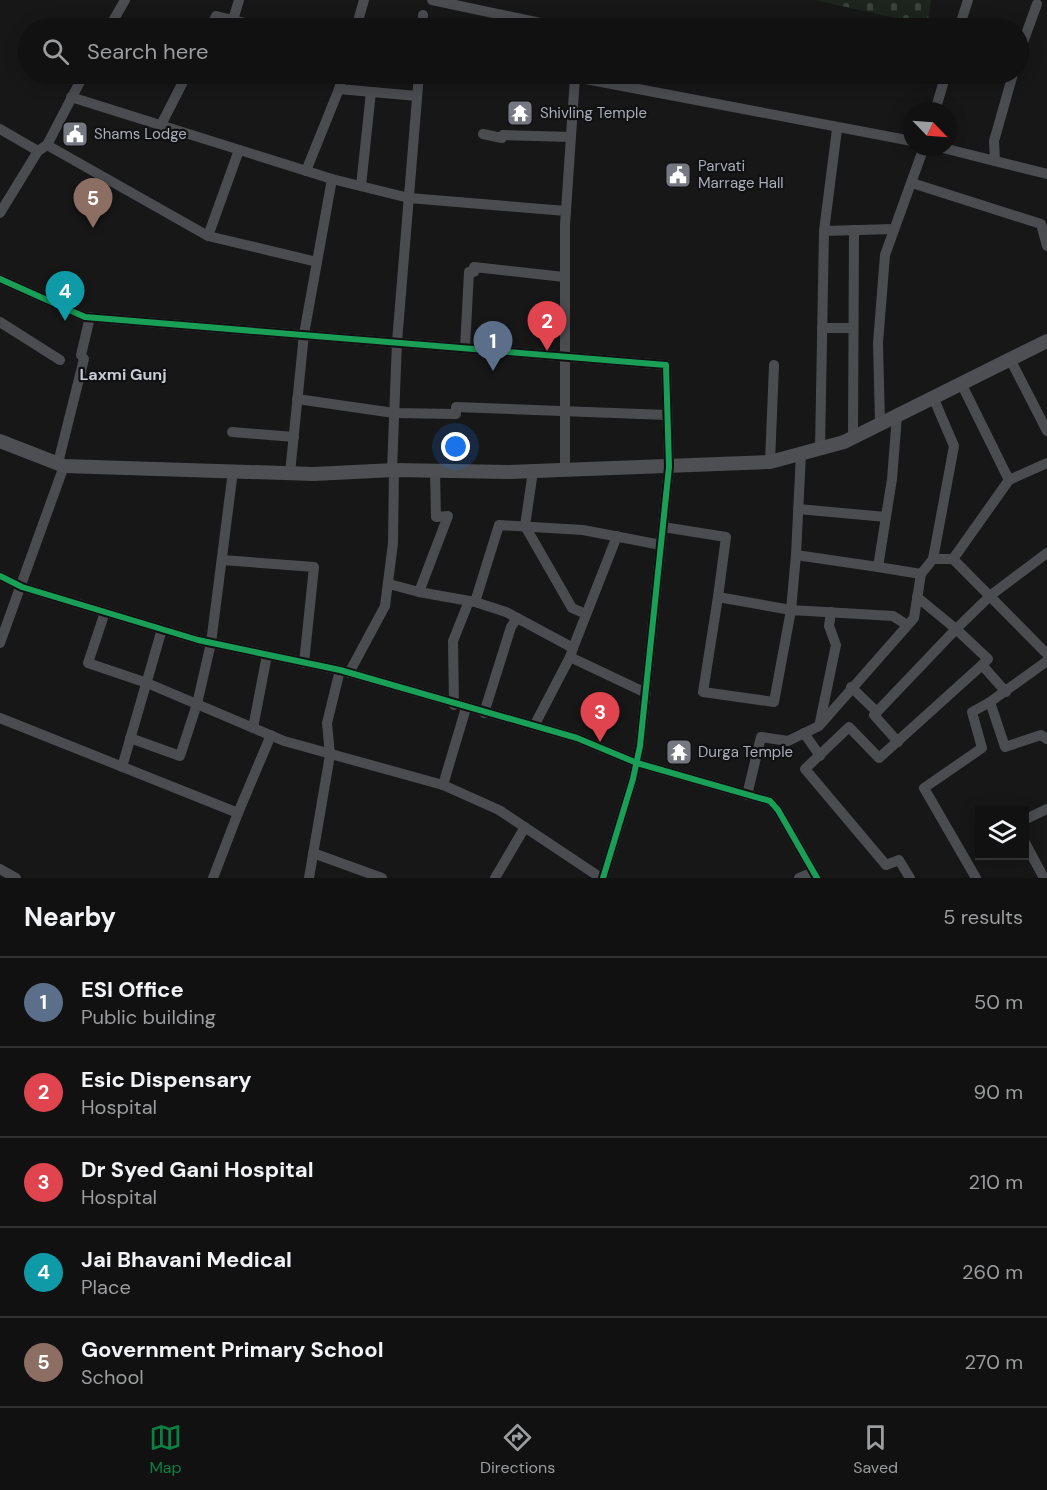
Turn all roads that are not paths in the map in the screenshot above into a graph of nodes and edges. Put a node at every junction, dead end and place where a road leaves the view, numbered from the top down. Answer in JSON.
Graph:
{"nodes":[{"id":1,"x":125,"y":0,"type":"edge"},
{"id":2,"x":239,"y":0,"type":"edge"},
{"id":3,"x":364,"y":0,"type":"edge"},
{"id":4,"x":432,"y":0,"type":"edge"},
{"id":5,"x":968,"y":0,"type":"edge"},
{"id":6,"x":1034,"y":2,"type":"edge"},
{"id":7,"x":1047,"y":12,"type":"edge"},
{"id":8,"x":423,"y":15,"type":"dead end"},
{"id":9,"x":115,"y":18,"type":"edge"},
{"id":10,"x":234,"y":18,"type":"edge"},
{"id":11,"x":359,"y":18,"type":"edge"},
{"id":12,"x":423,"y":18,"type":"edge"},
{"id":13,"x":517,"y":18,"type":"edge"},
{"id":14,"x":962,"y":18,"type":"edge"},
{"id":15,"x":1029,"y":19,"type":"edge"},
{"id":16,"x":78,"y":84,"type":"edge"},
{"id":17,"x":182,"y":84,"type":"edge"},
{"id":18,"x":340,"y":84,"type":"edge"},
{"id":19,"x":418,"y":84,"type":"edge"},
{"id":20,"x":574,"y":84,"type":"edge"},
{"id":21,"x":619,"y":84,"type":"edge"},
{"id":22,"x":943,"y":84,"type":"edge"},
{"id":23,"x":1009,"y":84,"type":"edge"},
{"id":24,"x":339,"y":89,"type":"junction"},
{"id":25,"x":370,"y":92,"type":"junction"},
{"id":26,"x":417,"y":96,"type":"junction"},
{"id":27,"x":71,"y":97,"type":"junction"},
{"id":28,"x":938,"y":102,"type":"edge"},
{"id":29,"x":161,"y":125,"type":"junction"},
{"id":30,"x":0,"y":129,"type":"edge"},
{"id":31,"x":837,"y":129,"type":"junction"},
{"id":32,"x":483,"y":134,"type":"dead end"},
{"id":33,"x":571,"y":137,"type":"junction"},
{"id":34,"x":903,"y":140,"type":"edge"},
{"id":35,"x":43,"y":148,"type":"junction"},
{"id":36,"x":239,"y":150,"type":"junction"},
{"id":37,"x":957,"y":152,"type":"edge"},
{"id":38,"x":921,"y":156,"type":"edge"},
{"id":39,"x":995,"y":161,"type":"junction"},
{"id":40,"x":306,"y":171,"type":"junction"},
{"id":41,"x":1047,"y":174,"type":"edge"},
{"id":42,"x":332,"y":179,"type":"junction"},
{"id":43,"x":912,"y":183,"type":"junction"},
{"id":44,"x":361,"y":186,"type":"junction"},
{"id":45,"x":409,"y":198,"type":"junction"},
{"id":46,"x":566,"y":211,"type":"junction"},
{"id":47,"x":0,"y":213,"type":"edge"},
{"id":48,"x":893,"y":229,"type":"junction"},
{"id":49,"x":854,"y":230,"type":"junction"},
{"id":50,"x":824,"y":231,"type":"junction"},
{"id":51,"x":208,"y":236,"type":"junction"},
{"id":52,"x":1047,"y":246,"type":"edge"},
{"id":53,"x":317,"y":262,"type":"junction"},
{"id":54,"x":564,"y":277,"type":"junction"},
{"id":55,"x":1,"y":282,"type":"edge"},
{"id":56,"x":90,"y":317,"type":"junction"},
{"id":57,"x":0,"y":322,"type":"edge"},
{"id":58,"x":822,"y":328,"type":"junction"},
{"id":59,"x":853,"y":328,"type":"junction"},
{"id":60,"x":304,"y":334,"type":"junction"},
{"id":61,"x":1047,"y":341,"type":"edge"},
{"id":62,"x":397,"y":342,"type":"junction"},
{"id":63,"x":465,"y":348,"type":"junction"},
{"id":64,"x":563,"y":357,"type":"junction"},
{"id":65,"x":1010,"y":358,"type":"junction"},
{"id":66,"x":60,"y":360,"type":"dead end"},
{"id":67,"x":774,"y":365,"type":"dead end"},
{"id":68,"x":961,"y":383,"type":"junction"},
{"id":69,"x":933,"y":398,"type":"junction"},
{"id":70,"x":297,"y":399,"type":"junction"},
{"id":71,"x":564,"y":411,"type":"junction"},
{"id":72,"x":394,"y":412,"type":"junction"},
{"id":73,"x":667,"y":415,"type":"junction"},
{"id":74,"x":897,"y":416,"type":"junction"},
{"id":75,"x":880,"y":423,"type":"junction"},
{"id":76,"x":1047,"y":431,"type":"edge"},
{"id":77,"x":232,"y":432,"type":"dead end"},
{"id":78,"x":294,"y":437,"type":"junction"},
{"id":79,"x":853,"y":438,"type":"junction"},
{"id":80,"x":0,"y":441,"type":"edge"},
{"id":81,"x":820,"y":448,"type":"junction"},
{"id":82,"x":801,"y":453,"type":"junction"},
{"id":83,"x":770,"y":462,"type":"junction"},
{"id":84,"x":1047,"y":463,"type":"edge"},
{"id":85,"x":61,"y":465,"type":"junction"},
{"id":86,"x":669,"y":467,"type":"junction"},
{"id":87,"x":393,"y":470,"type":"junction"},
{"id":88,"x":435,"y":470,"type":"junction"},
{"id":89,"x":565,"y":470,"type":"junction"},
{"id":90,"x":233,"y":471,"type":"junction"},
{"id":91,"x":533,"y":471,"type":"junction"},
{"id":92,"x":290,"y":473,"type":"junction"},
{"id":93,"x":1009,"y":480,"type":"junction"},
{"id":94,"x":798,"y":509,"type":"junction"},
{"id":95,"x":886,"y":517,"type":"junction"},
{"id":96,"x":525,"y":526,"type":"junction"},
{"id":97,"x":663,"y":527,"type":"junction"},
{"id":98,"x":616,"y":536,"type":"junction"},
{"id":99,"x":661,"y":545,"type":"junction"},
{"id":100,"x":1047,"y":553,"type":"edge"},
{"id":101,"x":796,"y":555,"type":"junction"},
{"id":102,"x":933,"y":559,"type":"junction"},
{"id":103,"x":953,"y":559,"type":"junction"},
{"id":104,"x":222,"y":560,"type":"junction"},
{"id":105,"x":878,"y":567,"type":"junction"},
{"id":106,"x":921,"y":574,"type":"junction"},
{"id":107,"x":0,"y":576,"type":"edge"},
{"id":108,"x":389,"y":584,"type":"junction"},
{"id":109,"x":22,"y":587,"type":"junction"},
{"id":110,"x":420,"y":592,"type":"junction"},
{"id":111,"x":991,"y":595,"type":"junction"},
{"id":112,"x":718,"y":597,"type":"junction"},
{"id":113,"x":917,"y":597,"type":"junction"},
{"id":114,"x":472,"y":601,"type":"junction"},
{"id":115,"x":791,"y":610,"type":"junction"},
{"id":116,"x":105,"y":612,"type":"junction"},
{"id":117,"x":831,"y":612,"type":"junction"},
{"id":118,"x":586,"y":614,"type":"junction"},
{"id":119,"x":517,"y":618,"type":"junction"},
{"id":120,"x":907,"y":626,"type":"junction"},
{"id":121,"x":162,"y":629,"type":"junction"},
{"id":122,"x":956,"y":629,"type":"junction"},
{"id":123,"x":0,"y":643,"type":"edge"},
{"id":124,"x":211,"y":643,"type":"junction"},
{"id":125,"x":572,"y":653,"type":"junction"},
{"id":126,"x":1047,"y":654,"type":"edge"},
{"id":127,"x":267,"y":655,"type":"junction"},
{"id":128,"x":1047,"y":661,"type":"edge"},
{"id":129,"x":304,"y":663,"type":"junction"},
{"id":130,"x":982,"y":665,"type":"junction"},
{"id":131,"x":344,"y":672,"type":"junction"},
{"id":132,"x":147,"y":683,"type":"junction"},
{"id":133,"x":852,"y":687,"type":"junction"},
{"id":134,"x":646,"y":693,"type":"junction"},
{"id":135,"x":1006,"y":693,"type":"junction"},
{"id":136,"x":990,"y":702,"type":"junction"},
{"id":137,"x":196,"y":704,"type":"junction"},
{"id":138,"x":454,"y":705,"type":"junction"},
{"id":139,"x":466,"y":708,"type":"junction"},
{"id":140,"x":877,"y":712,"type":"junction"},
{"id":141,"x":484,"y":713,"type":"junction"},
{"id":142,"x":0,"y":718,"type":"edge"},
{"id":143,"x":534,"y":726,"type":"junction"},
{"id":144,"x":819,"y":726,"type":"junction"},
{"id":145,"x":253,"y":728,"type":"junction"},
{"id":146,"x":804,"y":733,"type":"junction"},
{"id":147,"x":271,"y":735,"type":"junction"},
{"id":148,"x":130,"y":738,"type":"junction"},
{"id":149,"x":1047,"y":739,"type":"edge"},
{"id":150,"x":898,"y":742,"type":"junction"},
{"id":151,"x":330,"y":755,"type":"junction"},
{"id":152,"x":820,"y":756,"type":"junction"},
{"id":153,"x":637,"y":763,"type":"junction"},
{"id":154,"x":122,"y":767,"type":"junction"},
{"id":155,"x":442,"y":785,"type":"junction"},
{"id":156,"x":747,"y":795,"type":"junction"},
{"id":157,"x":1047,"y":809,"type":"edge"},
{"id":158,"x":238,"y":813,"type":"junction"},
{"id":159,"x":1029,"y":818,"type":"edge"},
{"id":160,"x":525,"y":827,"type":"junction"},
{"id":161,"x":1029,"y":850,"type":"edge"},
{"id":162,"x":314,"y":853,"type":"junction"},
{"id":163,"x":352,"y":867,"type":"junction"},
{"id":164,"x":0,"y":869,"type":"edge"},
{"id":165,"x":815,"y":875,"type":"edge"},
{"id":166,"x":1045,"y":877,"type":"edge"},
{"id":167,"x":16,"y":878,"type":"edge"},
{"id":168,"x":213,"y":878,"type":"edge"},
{"id":169,"x":309,"y":878,"type":"edge"},
{"id":170,"x":348,"y":878,"type":"edge"},
{"id":171,"x":382,"y":878,"type":"edge"},
{"id":172,"x":495,"y":878,"type":"edge"},
{"id":173,"x":602,"y":878,"type":"edge"},
{"id":174,"x":799,"y":878,"type":"edge"},
{"id":175,"x":910,"y":878,"type":"edge"},
{"id":176,"x":976,"y":878,"type":"edge"}],
"edges":[{"from":1,"to":9,"type":"street"},
{"from":2,"to":10,"type":"street"},
{"from":3,"to":11,"type":"street"},
{"from":4,"to":13,"type":"street"},
{"from":5,"to":14,"type":"street"},
{"from":6,"to":7,"type":"street"},
{"from":6,"to":15,"type":"street"},
{"from":8,"to":12,"type":"street"},
{"from":16,"to":27,"type":"street"},
{"from":17,"to":29,"type":"street"},
{"from":18,"to":24,"type":"street"},
{"from":19,"to":26,"type":"street"},
{"from":20,"to":33,"type":"street"},
{"from":21,"to":31,"type":"street"},
{"from":22,"to":28,"type":"street"},
{"from":23,"to":39,"type":"street"},
{"from":24,"to":25,"type":"street"},
{"from":24,"to":40,"type":"street"},
{"from":25,"to":26,"type":"street"},
{"from":25,"to":44,"type":"street"},
{"from":26,"to":45,"type":"street"},
{"from":27,"to":29,"type":"street"},
{"from":27,"to":35,"type":"street"},
{"from":29,"to":36,"type":"street"},
{"from":30,"to":35,"type":"street"},
{"from":31,"to":34,"type":"street"},
{"from":31,"to":50,"type":"street"},
{"from":32,"to":33,"type":"street"},
{"from":33,"to":46,"type":"street"},
{"from":35,"to":47,"type":"street"},
{"from":35,"to":51,"type":"street"},
{"from":36,"to":40,"type":"street"},
{"from":36,"to":51,"type":"street"},
{"from":37,"to":39,"type":"street"},
{"from":38,"to":43,"type":"street"},
{"from":39,"to":41,"type":"street"},
{"from":40,"to":42,"type":"street"},
{"from":42,"to":44,"type":"street"},
{"from":42,"to":53,"type":"street"},
{"from":43,"to":48,"type":"street"},
{"from":43,"to":52,"type":"street"},
{"from":44,"to":45,"type":"street"},
{"from":45,"to":46,"type":"street"},
{"from":45,"to":62,"type":"street"},
{"from":46,"to":54,"type":"street"},
{"from":48,"to":49,"type":"street"},
{"from":48,"to":75,"type":"street"},
{"from":49,"to":50,"type":"street"},
{"from":49,"to":59,"type":"street"},
{"from":50,"to":58,"type":"street"},
{"from":51,"to":53,"type":"street"},
{"from":53,"to":60,"type":"street"},
{"from":54,"to":63,"type":"street"},
{"from":54,"to":64,"type":"street"},
{"from":55,"to":56,"type":"street"},
{"from":56,"to":60,"type":"street"},
{"from":56,"to":85,"type":"street"},
{"from":57,"to":66,"type":"street"},
{"from":58,"to":59,"type":"street"},
{"from":58,"to":81,"type":"street"},
{"from":59,"to":79,"type":"street"},
{"from":60,"to":62,"type":"street"},
{"from":60,"to":70,"type":"street"},
{"from":61,"to":65,"type":"main road"},
{"from":62,"to":63,"type":"street"},
{"from":62,"to":72,"type":"street"},
{"from":63,"to":64,"type":"street"},
{"from":64,"to":71,"type":"street"},
{"from":64,"to":73,"type":"street"},
{"from":65,"to":68,"type":"main road"},
{"from":65,"to":76,"type":"street"},
{"from":67,"to":83,"type":"street"},
{"from":68,"to":69,"type":"main road"},
{"from":68,"to":93,"type":"street"},
{"from":69,"to":74,"type":"main road"},
{"from":69,"to":102,"type":"street"},
{"from":70,"to":72,"type":"street"},
{"from":70,"to":78,"type":"street"},
{"from":71,"to":72,"type":"street"},
{"from":71,"to":73,"type":"street"},
{"from":71,"to":89,"type":"street"},
{"from":72,"to":87,"type":"street"},
{"from":73,"to":86,"type":"street"},
{"from":74,"to":75,"type":"main road"},
{"from":74,"to":95,"type":"street"},
{"from":75,"to":79,"type":"main road"},
{"from":77,"to":78,"type":"street"},
{"from":78,"to":92,"type":"street"},
{"from":79,"to":81,"type":"main road"},
{"from":80,"to":85,"type":"main road"},
{"from":81,"to":82,"type":"main road"},
{"from":82,"to":83,"type":"main road"},
{"from":82,"to":94,"type":"street"},
{"from":83,"to":86,"type":"main road"},
{"from":84,"to":93,"type":"street"},
{"from":85,"to":90,"type":"main road"},
{"from":85,"to":109,"type":"street"},
{"from":86,"to":89,"type":"main road"},
{"from":86,"to":97,"type":"street"},
{"from":87,"to":88,"type":"main road"},
{"from":87,"to":92,"type":"main road"},
{"from":87,"to":108,"type":"street"},
{"from":88,"to":91,"type":"main road"},
{"from":88,"to":110,"type":"street"},
{"from":89,"to":91,"type":"main road"},
{"from":90,"to":92,"type":"main road"},
{"from":90,"to":104,"type":"street"},
{"from":91,"to":96,"type":"street"},
{"from":93,"to":103,"type":"street"},
{"from":94,"to":95,"type":"street"},
{"from":94,"to":101,"type":"street"},
{"from":95,"to":105,"type":"street"},
{"from":96,"to":98,"type":"street"},
{"from":96,"to":114,"type":"street"},
{"from":96,"to":118,"type":"street"},
{"from":97,"to":99,"type":"street"},
{"from":97,"to":112,"type":"street"},
{"from":98,"to":99,"type":"street"},
{"from":98,"to":118,"type":"street"},
{"from":99,"to":134,"type":"street"},
{"from":100,"to":111,"type":"street"},
{"from":101,"to":105,"type":"street"},
{"from":101,"to":115,"type":"street"},
{"from":102,"to":103,"type":"street"},
{"from":102,"to":106,"type":"street"},
{"from":103,"to":111,"type":"street"},
{"from":104,"to":124,"type":"street"},
{"from":104,"to":129,"type":"street"},
{"from":105,"to":106,"type":"street"},
{"from":106,"to":113,"type":"street"},
{"from":107,"to":109,"type":"street"},
{"from":108,"to":110,"type":"street"},
{"from":108,"to":131,"type":"street"},
{"from":109,"to":116,"type":"street"},
{"from":109,"to":123,"type":"street"},
{"from":110,"to":114,"type":"street"},
{"from":111,"to":122,"type":"street"},
{"from":111,"to":126,"type":"street"},
{"from":112,"to":115,"type":"street"},
{"from":112,"to":115,"type":"street"},
{"from":113,"to":120,"type":"street"},
{"from":113,"to":122,"type":"street"},
{"from":114,"to":119,"type":"street"},
{"from":114,"to":138,"type":"street"},
{"from":115,"to":117,"type":"street"},
{"from":116,"to":121,"type":"street"},
{"from":116,"to":132,"type":"street"},
{"from":117,"to":120,"type":"street"},
{"from":117,"to":144,"type":"street"},
{"from":118,"to":125,"type":"street"},
{"from":119,"to":125,"type":"street"},
{"from":119,"to":141,"type":"street"},
{"from":120,"to":133,"type":"street"},
{"from":121,"to":124,"type":"street"},
{"from":121,"to":132,"type":"street"},
{"from":122,"to":130,"type":"street"},
{"from":122,"to":140,"type":"street"},
{"from":124,"to":127,"type":"street"},
{"from":124,"to":137,"type":"street"},
{"from":125,"to":134,"type":"street"},
{"from":125,"to":143,"type":"street"},
{"from":127,"to":129,"type":"street"},
{"from":127,"to":145,"type":"street"},
{"from":128,"to":135,"type":"street"},
{"from":129,"to":131,"type":"street"},
{"from":130,"to":135,"type":"street"},
{"from":130,"to":150,"type":"street"},
{"from":131,"to":138,"type":"street"},
{"from":131,"to":151,"type":"street"},
{"from":132,"to":137,"type":"street"},
{"from":132,"to":148,"type":"street"},
{"from":133,"to":140,"type":"street"},
{"from":133,"to":144,"type":"street"},
{"from":134,"to":153,"type":"street"},
{"from":135,"to":136,"type":"street"},
{"from":136,"to":149,"type":"street"},
{"from":136,"to":176,"type":"street"},
{"from":137,"to":145,"type":"street"},
{"from":137,"to":148,"type":"street"},
{"from":138,"to":139,"type":"street"},
{"from":139,"to":141,"type":"street"},
{"from":139,"to":155,"type":"street"},
{"from":140,"to":150,"type":"street"},
{"from":141,"to":143,"type":"street"},
{"from":142,"to":154,"type":"street"},
{"from":143,"to":153,"type":"street"},
{"from":144,"to":146,"type":"street"},
{"from":145,"to":147,"type":"street"},
{"from":146,"to":152,"type":"street"},
{"from":146,"to":156,"type":"street"},
{"from":147,"to":151,"type":"street"},
{"from":147,"to":158,"type":"street"},
{"from":148,"to":154,"type":"street"},
{"from":150,"to":152,"type":"street"},
{"from":151,"to":155,"type":"street"},
{"from":151,"to":162,"type":"street"},
{"from":152,"to":175,"type":"street"},
{"from":153,"to":156,"type":"street"},
{"from":153,"to":173,"type":"street"},
{"from":154,"to":158,"type":"street"},
{"from":155,"to":160,"type":"street"},
{"from":156,"to":165,"type":"street"},
{"from":157,"to":159,"type":"street"},
{"from":158,"to":168,"type":"street"},
{"from":160,"to":172,"type":"street"},
{"from":160,"to":173,"type":"street"},
{"from":161,"to":166,"type":"street"},
{"from":162,"to":163,"type":"street"},
{"from":162,"to":169,"type":"street"},
{"from":163,"to":170,"type":"street"},
{"from":163,"to":171,"type":"street"},
{"from":164,"to":167,"type":"street"},
{"from":165,"to":174,"type":"street"}]}
